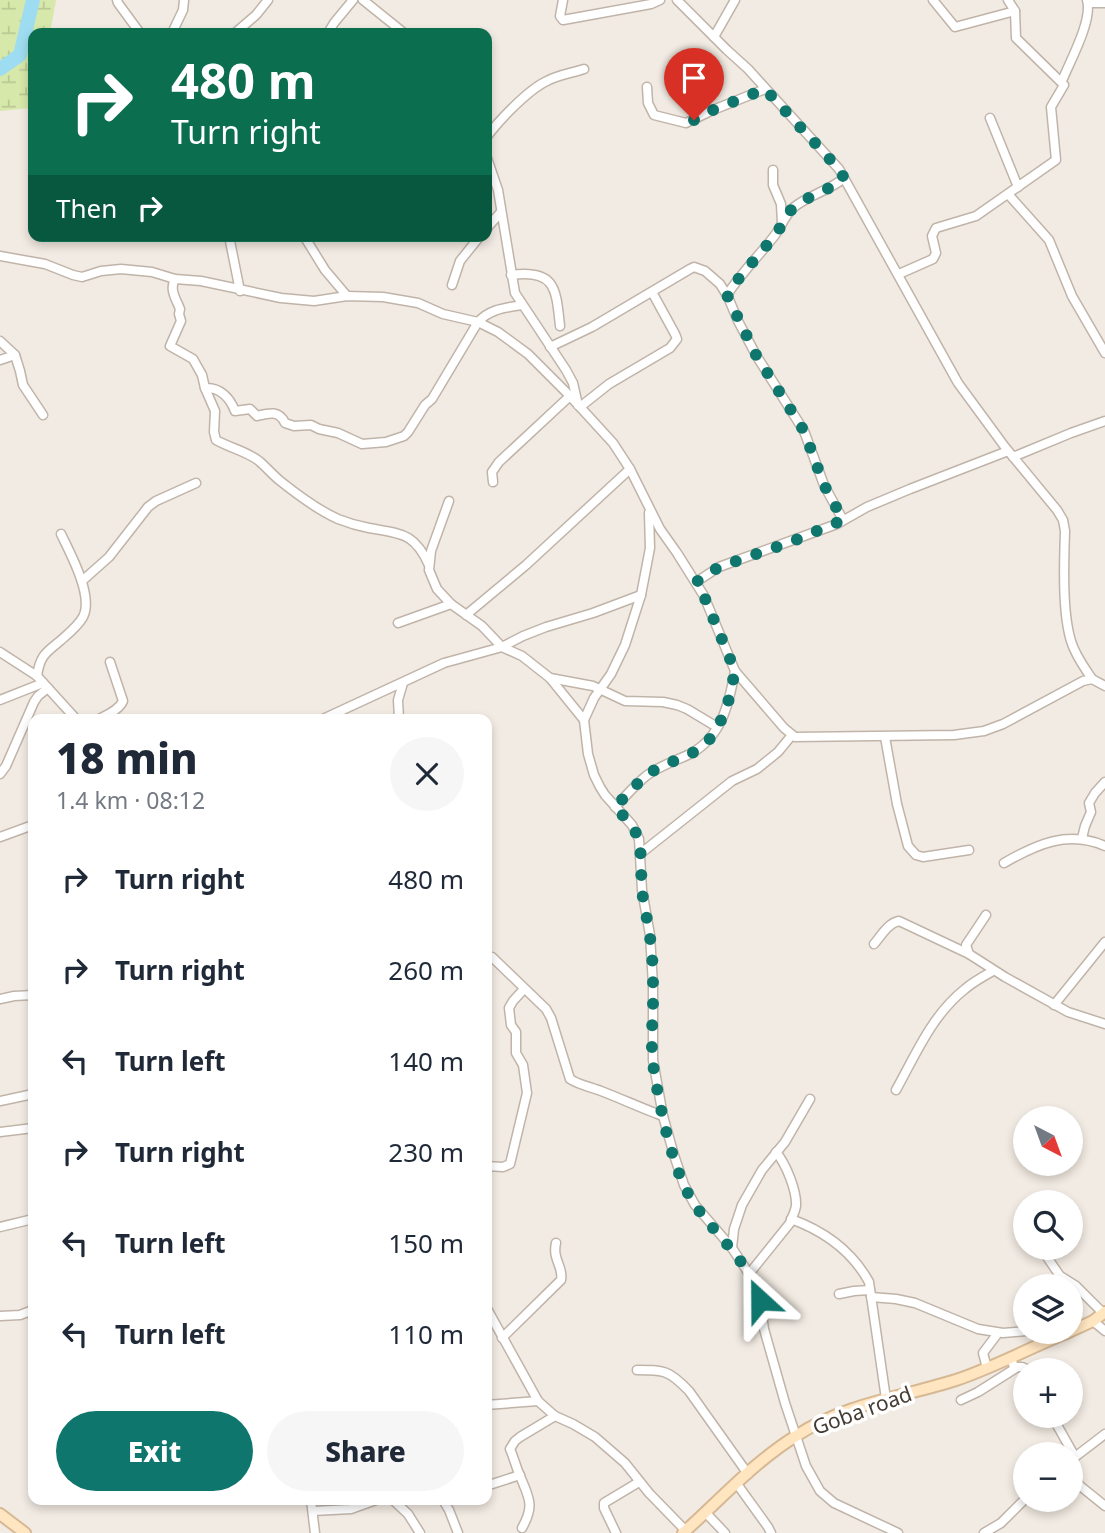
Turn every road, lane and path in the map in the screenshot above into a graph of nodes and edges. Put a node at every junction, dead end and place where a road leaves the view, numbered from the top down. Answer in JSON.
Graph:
{"nodes":[{"id":1,"x":117,"y":0,"type":"edge"},
{"id":2,"x":184,"y":0,"type":"edge"},
{"id":3,"x":268,"y":0,"type":"edge"},
{"id":4,"x":353,"y":0,"type":"edge"},
{"id":5,"x":363,"y":0,"type":"edge"},
{"id":6,"x":562,"y":0,"type":"edge"},
{"id":7,"x":660,"y":0,"type":"edge"},
{"id":8,"x":677,"y":0,"type":"edge"},
{"id":9,"x":735,"y":0,"type":"edge"},
{"id":10,"x":933,"y":0,"type":"edge"},
{"id":11,"x":1008,"y":0,"type":"edge"},
{"id":12,"x":1088,"y":1,"type":"edge"},
{"id":13,"x":1105,"y":2,"type":"edge"},
{"id":14,"x":1015,"y":11,"type":"junction"},
{"id":15,"x":136,"y":28,"type":"edge"},
{"id":16,"x":174,"y":28,"type":"edge"},
{"id":17,"x":241,"y":28,"type":"edge"},
{"id":18,"x":331,"y":28,"type":"edge"},
{"id":19,"x":398,"y":28,"type":"edge"},
{"id":20,"x":714,"y":37,"type":"junction"},
{"id":21,"x":584,"y":69,"type":"dead end"},
{"id":22,"x":1062,"y":81,"type":"junction"},
{"id":23,"x":647,"y":87,"type":"dead end"},
{"id":24,"x":765,"y":89,"type":"junction"},
{"id":25,"x":990,"y":118,"type":"dead end"},
{"id":26,"x":492,"y":131,"type":"edge"},
{"id":27,"x":773,"y":170,"type":"dead end"},
{"id":28,"x":492,"y":174,"type":"edge"},
{"id":29,"x":844,"y":178,"type":"junction"},
{"id":30,"x":1018,"y":187,"type":"junction"},
{"id":31,"x":1008,"y":194,"type":"junction"},
{"id":32,"x":502,"y":212,"type":"junction"},
{"id":33,"x":492,"y":223,"type":"edge"},
{"id":34,"x":782,"y":226,"type":"junction"},
{"id":35,"x":230,"y":242,"type":"edge"},
{"id":36,"x":308,"y":242,"type":"edge"},
{"id":37,"x":475,"y":242,"type":"edge"},
{"id":38,"x":0,"y":257,"type":"edge"},
{"id":39,"x":899,"y":274,"type":"junction"},
{"id":40,"x":511,"y":275,"type":"junction"},
{"id":41,"x":175,"y":279,"type":"junction"},
{"id":42,"x":452,"y":285,"type":"dead end"},
{"id":43,"x":240,"y":291,"type":"junction"},
{"id":44,"x":652,"y":292,"type":"junction"},
{"id":45,"x":727,"y":295,"type":"junction"},
{"id":46,"x":347,"y":296,"type":"junction"},
{"id":47,"x":522,"y":305,"type":"junction"},
{"id":48,"x":478,"y":322,"type":"junction"},
{"id":49,"x":560,"y":326,"type":"dead end"},
{"id":50,"x":0,"y":341,"type":"edge"},
{"id":51,"x":550,"y":347,"type":"junction"},
{"id":52,"x":1105,"y":353,"type":"edge"},
{"id":53,"x":15,"y":355,"type":"junction"},
{"id":54,"x":0,"y":360,"type":"edge"},
{"id":55,"x":205,"y":388,"type":"junction"},
{"id":56,"x":570,"y":396,"type":"junction"},
{"id":57,"x":579,"y":406,"type":"junction"},
{"id":58,"x":43,"y":415,"type":"dead end"},
{"id":59,"x":1105,"y":421,"type":"edge"},
{"id":60,"x":1011,"y":454,"type":"junction"},
{"id":61,"x":630,"y":469,"type":"junction"},
{"id":62,"x":493,"y":482,"type":"dead end"},
{"id":63,"x":196,"y":483,"type":"dead end"},
{"id":64,"x":449,"y":501,"type":"dead end"},
{"id":65,"x":649,"y":510,"type":"junction"},
{"id":66,"x":843,"y":520,"type":"junction"},
{"id":67,"x":61,"y":534,"type":"dead end"},
{"id":68,"x":429,"y":565,"type":"junction"},
{"id":69,"x":82,"y":581,"type":"junction"},
{"id":70,"x":696,"y":582,"type":"junction"},
{"id":71,"x":641,"y":595,"type":"junction"},
{"id":72,"x":451,"y":604,"type":"junction"},
{"id":73,"x":467,"y":615,"type":"junction"},
{"id":74,"x":398,"y":623,"type":"dead end"},
{"id":75,"x":502,"y":647,"type":"junction"},
{"id":76,"x":0,"y":652,"type":"edge"},
{"id":77,"x":110,"y":662,"type":"dead end"},
{"id":78,"x":735,"y":671,"type":"junction"},
{"id":79,"x":550,"y":678,"type":"junction"},
{"id":80,"x":1092,"y":679,"type":"junction"},
{"id":81,"x":43,"y":682,"type":"junction"},
{"id":82,"x":403,"y":683,"type":"junction"},
{"id":83,"x":1105,"y":686,"type":"edge"},
{"id":84,"x":600,"y":691,"type":"junction"},
{"id":85,"x":0,"y":700,"type":"edge"},
{"id":86,"x":29,"y":714,"type":"edge"},
{"id":87,"x":72,"y":714,"type":"edge"},
{"id":88,"x":108,"y":714,"type":"edge"},
{"id":89,"x":334,"y":714,"type":"edge"},
{"id":90,"x":398,"y":714,"type":"edge"},
{"id":91,"x":28,"y":716,"type":"edge"},
{"id":92,"x":584,"y":720,"type":"junction"},
{"id":93,"x":717,"y":727,"type":"junction"},
{"id":94,"x":792,"y":735,"type":"junction"},
{"id":95,"x":885,"y":737,"type":"junction"},
{"id":96,"x":0,"y":775,"type":"edge"},
{"id":97,"x":1105,"y":782,"type":"edge"},
{"id":98,"x":615,"y":807,"type":"junction"},
{"id":99,"x":28,"y":827,"type":"edge"},
{"id":100,"x":0,"y":837,"type":"edge"},
{"id":101,"x":1082,"y":838,"type":"junction"},
{"id":102,"x":1105,"y":846,"type":"edge"},
{"id":103,"x":969,"y":850,"type":"dead end"},
{"id":104,"x":640,"y":854,"type":"junction"},
{"id":105,"x":1004,"y":863,"type":"dead end"},
{"id":106,"x":986,"y":915,"type":"dead end"},
{"id":107,"x":1105,"y":942,"type":"edge"},
{"id":108,"x":874,"y":944,"type":"dead end"},
{"id":109,"x":969,"y":954,"type":"junction"},
{"id":110,"x":492,"y":957,"type":"dead end"},
{"id":111,"x":993,"y":971,"type":"junction"},
{"id":112,"x":524,"y":989,"type":"junction"},
{"id":113,"x":28,"y":995,"type":"edge"},
{"id":114,"x":0,"y":999,"type":"edge"},
{"id":115,"x":1054,"y":1005,"type":"junction"},
{"id":116,"x":1105,"y":1024,"type":"edge"},
{"id":117,"x":896,"y":1090,"type":"dead end"},
{"id":118,"x":28,"y":1095,"type":"edge"},
{"id":119,"x":810,"y":1099,"type":"dead end"},
{"id":120,"x":0,"y":1101,"type":"edge"},
{"id":121,"x":663,"y":1116,"type":"junction"},
{"id":122,"x":28,"y":1129,"type":"edge"},
{"id":123,"x":0,"y":1132,"type":"edge"},
{"id":124,"x":776,"y":1152,"type":"junction"},
{"id":125,"x":492,"y":1166,"type":"edge"},
{"id":126,"x":791,"y":1219,"type":"junction"},
{"id":127,"x":28,"y":1220,"type":"edge"},
{"id":128,"x":0,"y":1227,"type":"edge"},
{"id":129,"x":555,"y":1243,"type":"dead end"},
{"id":130,"x":732,"y":1248,"type":"junction"},
{"id":131,"x":1049,"y":1260,"type":"edge"},
{"id":132,"x":749,"y":1274,"type":"junction"},
{"id":133,"x":839,"y":1294,"type":"dead end"},
{"id":134,"x":870,"y":1294,"type":"junction"},
{"id":135,"x":28,"y":1312,"type":"edge"},
{"id":136,"x":1104,"y":1313,"type":"edge"},
{"id":137,"x":0,"y":1316,"type":"edge"},
{"id":138,"x":492,"y":1319,"type":"edge"},
{"id":139,"x":1093,"y":1321,"type":"junction"},
{"id":140,"x":1083,"y":1325,"type":"edge"},
{"id":141,"x":1105,"y":1331,"type":"edge"},
{"id":142,"x":1013,"y":1332,"type":"edge"},
{"id":143,"x":998,"y":1333,"type":"junction"},
{"id":144,"x":502,"y":1338,"type":"junction"},
{"id":145,"x":1045,"y":1344,"type":"edge"},
{"id":146,"x":1021,"y":1358,"type":"edge"},
{"id":147,"x":1013,"y":1363,"type":"joint"},
{"id":148,"x":987,"y":1368,"type":"junction"},
{"id":149,"x":637,"y":1370,"type":"dead end"},
{"id":150,"x":886,"y":1399,"type":"junction"},
{"id":151,"x":961,"y":1399,"type":"dead end"},
{"id":152,"x":538,"y":1401,"type":"junction"},
{"id":153,"x":492,"y":1405,"type":"edge"},
{"id":154,"x":555,"y":1416,"type":"junction"},
{"id":155,"x":1105,"y":1434,"type":"edge"},
{"id":156,"x":796,"y":1436,"type":"junction"},
{"id":157,"x":1083,"y":1452,"type":"edge"},
{"id":158,"x":748,"y":1474,"type":"junction"},
{"id":159,"x":520,"y":1475,"type":"junction"},
{"id":160,"x":639,"y":1482,"type":"junction"},
{"id":161,"x":492,"y":1484,"type":"edge"},
{"id":162,"x":737,"y":1484,"type":"junction"},
{"id":163,"x":1083,"y":1488,"type":"edge"},
{"id":164,"x":312,"y":1505,"type":"edge"},
{"id":165,"x":359,"y":1505,"type":"edge"},
{"id":166,"x":398,"y":1505,"type":"edge"},
{"id":167,"x":446,"y":1505,"type":"edge"},
{"id":168,"x":1105,"y":1506,"type":"edge"},
{"id":169,"x":313,"y":1511,"type":"junction"},
{"id":170,"x":1013,"y":1511,"type":"edge"},
{"id":171,"x":705,"y":1512,"type":"junction"},
{"id":172,"x":0,"y":1514,"type":"edge"},
{"id":173,"x":522,"y":1528,"type":"dead end"},
{"id":174,"x":885,"y":1530,"type":"edge"},
{"id":175,"x":684,"y":1532,"type":"edge"},
{"id":176,"x":25,"y":1533,"type":"edge"},
{"id":177,"x":315,"y":1533,"type":"edge"},
{"id":178,"x":420,"y":1533,"type":"edge"},
{"id":179,"x":458,"y":1533,"type":"edge"},
{"id":180,"x":616,"y":1533,"type":"edge"},
{"id":181,"x":725,"y":1533,"type":"edge"},
{"id":182,"x":771,"y":1533,"type":"edge"},
{"id":183,"x":898,"y":1533,"type":"edge"},
{"id":184,"x":984,"y":1533,"type":"edge"}],
"edges":[{"from":1,"to":15,"type":"street"},
{"from":2,"to":16,"type":"street"},
{"from":3,"to":17,"type":"street"},
{"from":4,"to":18,"type":"street"},
{"from":5,"to":19,"type":"street"},
{"from":6,"to":7,"type":"street"},
{"from":8,"to":20,"type":"street"},
{"from":9,"to":20,"type":"street"},
{"from":10,"to":14,"type":"street"},
{"from":11,"to":14,"type":"street"},
{"from":12,"to":13,"type":"street"},
{"from":12,"to":22,"type":"street"},
{"from":14,"to":22,"type":"street"},
{"from":20,"to":24,"type":"street"},
{"from":21,"to":26,"type":"street"},
{"from":22,"to":30,"type":"street"},
{"from":23,"to":24,"type":"street"},
{"from":24,"to":29,"type":"street"},
{"from":25,"to":30,"type":"street"},
{"from":27,"to":34,"type":"street"},
{"from":28,"to":32,"type":"street"},
{"from":29,"to":34,"type":"street"},
{"from":29,"to":39,"type":"street"},
{"from":30,"to":31,"type":"street"},
{"from":31,"to":39,"type":"street"},
{"from":31,"to":52,"type":"street"},
{"from":32,"to":33,"type":"street"},
{"from":32,"to":40,"type":"street"},
{"from":34,"to":45,"type":"street"},
{"from":35,"to":43,"type":"street"},
{"from":36,"to":46,"type":"street"},
{"from":37,"to":42,"type":"street"},
{"from":38,"to":41,"type":"street"},
{"from":39,"to":60,"type":"street"},
{"from":40,"to":47,"type":"street"},
{"from":40,"to":49,"type":"street"},
{"from":41,"to":43,"type":"street"},
{"from":41,"to":55,"type":"street"},
{"from":43,"to":46,"type":"street"},
{"from":44,"to":45,"type":"street"},
{"from":44,"to":51,"type":"street"},
{"from":44,"to":57,"type":"street"},
{"from":45,"to":66,"type":"street"},
{"from":46,"to":48,"type":"street"},
{"from":47,"to":48,"type":"street"},
{"from":47,"to":51,"type":"street"},
{"from":48,"to":55,"type":"street"},
{"from":48,"to":56,"type":"street"},
{"from":50,"to":53,"type":"street"},
{"from":51,"to":57,"type":"street"},
{"from":53,"to":54,"type":"street"},
{"from":53,"to":58,"type":"street"},
{"from":55,"to":68,"type":"street"},
{"from":56,"to":57,"type":"street"},
{"from":56,"to":62,"type":"street"},
{"from":57,"to":61,"type":"street"},
{"from":59,"to":60,"type":"street"},
{"from":60,"to":66,"type":"street"},
{"from":60,"to":80,"type":"street"},
{"from":61,"to":65,"type":"street"},
{"from":61,"to":73,"type":"street"},
{"from":63,"to":69,"type":"street"},
{"from":64,"to":68,"type":"street"},
{"from":65,"to":70,"type":"street"},
{"from":65,"to":71,"type":"street"},
{"from":66,"to":70,"type":"street"},
{"from":67,"to":69,"type":"street"},
{"from":68,"to":72,"type":"street"},
{"from":69,"to":81,"type":"street"},
{"from":70,"to":78,"type":"street"},
{"from":71,"to":75,"type":"street"},
{"from":71,"to":84,"type":"street"},
{"from":72,"to":73,"type":"street"},
{"from":72,"to":74,"type":"street"},
{"from":73,"to":75,"type":"street"},
{"from":75,"to":79,"type":"street"},
{"from":75,"to":82,"type":"street"},
{"from":76,"to":81,"type":"street"},
{"from":77,"to":88,"type":"street"},
{"from":78,"to":93,"type":"street"},
{"from":78,"to":94,"type":"street"},
{"from":79,"to":84,"type":"street"},
{"from":79,"to":92,"type":"street"},
{"from":80,"to":83,"type":"street"},
{"from":80,"to":95,"type":"street"},
{"from":81,"to":85,"type":"street"},
{"from":81,"to":86,"type":"street"},
{"from":81,"to":87,"type":"street"},
{"from":82,"to":89,"type":"street"},
{"from":82,"to":90,"type":"street"},
{"from":84,"to":92,"type":"street"},
{"from":84,"to":93,"type":"street"},
{"from":91,"to":96,"type":"street"},
{"from":92,"to":98,"type":"street"},
{"from":93,"to":98,"type":"street"},
{"from":94,"to":95,"type":"street"},
{"from":94,"to":104,"type":"street"},
{"from":95,"to":103,"type":"street"},
{"from":97,"to":101,"type":"street"},
{"from":98,"to":104,"type":"street"},
{"from":99,"to":100,"type":"street"},
{"from":101,"to":102,"type":"street"},
{"from":101,"to":105,"type":"street"},
{"from":104,"to":121,"type":"street"},
{"from":106,"to":109,"type":"street"},
{"from":107,"to":115,"type":"street"},
{"from":108,"to":109,"type":"street"},
{"from":109,"to":111,"type":"street"},
{"from":110,"to":112,"type":"street"},
{"from":111,"to":115,"type":"street"},
{"from":111,"to":117,"type":"street"},
{"from":112,"to":121,"type":"street"},
{"from":112,"to":125,"type":"street"},
{"from":113,"to":114,"type":"street"},
{"from":115,"to":116,"type":"street"},
{"from":118,"to":120,"type":"street"},
{"from":119,"to":124,"type":"street"},
{"from":121,"to":130,"type":"street"},
{"from":122,"to":123,"type":"street"},
{"from":124,"to":126,"type":"street"},
{"from":124,"to":130,"type":"street"},
{"from":126,"to":132,"type":"street"},
{"from":126,"to":134,"type":"street"},
{"from":127,"to":128,"type":"street"},
{"from":129,"to":144,"type":"street"},
{"from":130,"to":132,"type":"street"},
{"from":131,"to":136,"type":"street"},
{"from":132,"to":156,"type":"street"},
{"from":133,"to":134,"type":"street"},
{"from":134,"to":143,"type":"street"},
{"from":134,"to":150,"type":"street"},
{"from":135,"to":137,"type":"street"},
{"from":136,"to":139,"type":"street","name":"Goba road"},
{"from":138,"to":144,"type":"street"},
{"from":139,"to":140,"type":"street","name":"Goba road"},
{"from":139,"to":141,"type":"street"},
{"from":142,"to":143,"type":"street"},
{"from":143,"to":148,"type":"street"},
{"from":144,"to":152,"type":"street"},
{"from":145,"to":146,"type":"street","name":"Goba road"},
{"from":147,"to":148,"type":"street","name":"Goba road"},
{"from":147,"to":151,"type":"street"},
{"from":148,"to":150,"type":"street","name":"Goba road"},
{"from":149,"to":158,"type":"street"},
{"from":150,"to":156,"type":"street","name":"Goba road"},
{"from":152,"to":153,"type":"street"},
{"from":152,"to":154,"type":"street"},
{"from":154,"to":159,"type":"street"},
{"from":154,"to":160,"type":"street"},
{"from":155,"to":157,"type":"street"},
{"from":156,"to":158,"type":"street","name":"Goba road"},
{"from":156,"to":174,"type":"street"},
{"from":158,"to":162,"type":"street","name":"Goba road"},
{"from":159,"to":161,"type":"street"},
{"from":159,"to":173,"type":"street"},
{"from":160,"to":175,"type":"street"},
{"from":160,"to":180,"type":"street"},
{"from":162,"to":171,"type":"street","name":"Goba road"},
{"from":162,"to":182,"type":"street"},
{"from":163,"to":168,"type":"street"},
{"from":164,"to":169,"type":"street"},
{"from":165,"to":169,"type":"street"},
{"from":166,"to":178,"type":"street"},
{"from":167,"to":179,"type":"street"},
{"from":169,"to":177,"type":"street"},
{"from":170,"to":184,"type":"street"},
{"from":171,"to":175,"type":"street","name":"Goba road"},
{"from":171,"to":181,"type":"street"},
{"from":172,"to":176,"type":"street"},
{"from":174,"to":183,"type":"street"}]}
